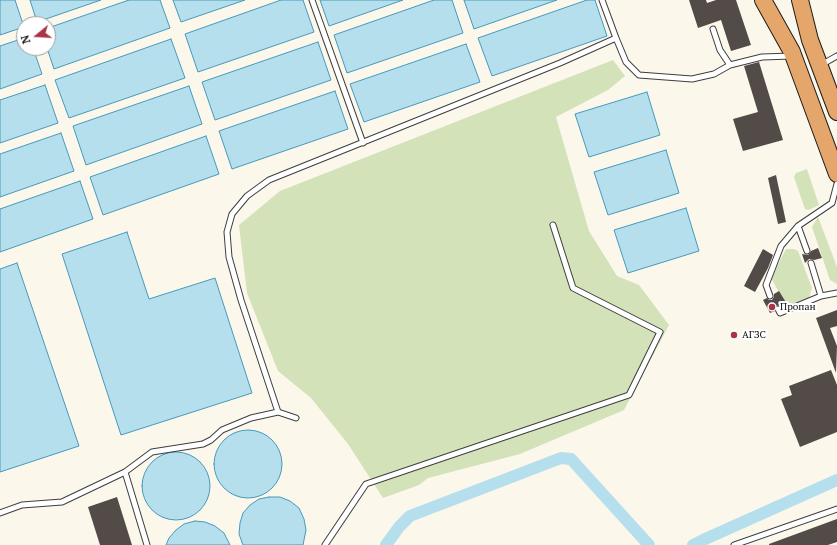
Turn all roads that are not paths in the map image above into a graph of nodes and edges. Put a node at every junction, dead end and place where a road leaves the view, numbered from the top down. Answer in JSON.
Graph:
{"nodes":[{"id":1,"x":312,"y":0,"type":"edge"},
{"id":2,"x":602,"y":0,"type":"edge"},
{"id":3,"x":763,"y":0,"type":"edge"},
{"id":4,"x":800,"y":0,"type":"edge"},
{"id":5,"x":713,"y":29,"type":"dead end"},
{"id":6,"x":616,"y":38,"type":"junction"},
{"id":7,"x":792,"y":54,"type":"junction"},
{"id":8,"x":837,"y":56,"type":"edge"},
{"id":9,"x":730,"y":65,"type":"junction"},
{"id":10,"x":820,"y":65,"type":"junction"},
{"id":11,"x":836,"y":106,"type":"edge"},
{"id":12,"x":363,"y":143,"type":"junction"},
{"id":13,"x":837,"y":174,"type":"edge"},
{"id":14,"x":837,"y":184,"type":"edge"},
{"id":15,"x":553,"y":225,"type":"dead end"},
{"id":16,"x":798,"y":226,"type":"junction"},
{"id":17,"x":807,"y":251,"type":"dead end"},
{"id":18,"x":811,"y":263,"type":"dead end"},
{"id":19,"x":837,"y":293,"type":"edge"},
{"id":20,"x":770,"y":296,"type":"dead end"},
{"id":21,"x":821,"y":296,"type":"junction"},
{"id":22,"x":778,"y":309,"type":"dead end"},
{"id":23,"x":278,"y":412,"type":"junction"},
{"id":24,"x":296,"y":418,"type":"dead end"},
{"id":25,"x":125,"y":472,"type":"junction"},
{"id":26,"x":837,"y":509,"type":"edge"},
{"id":27,"x":0,"y":512,"type":"edge"},
{"id":28,"x":147,"y":545,"type":"edge"},
{"id":29,"x":324,"y":545,"type":"edge"},
{"id":30,"x":734,"y":545,"type":"edge"}],
"edges":[{"from":1,"to":12,"type":"lane"},
{"from":2,"to":6,"type":"lane"},
{"from":3,"to":7,"type":"highway"},
{"from":4,"to":10,"type":"highway"},
{"from":5,"to":9,"type":"lane"},
{"from":6,"to":9,"type":"lane"},
{"from":6,"to":12,"type":"lane"},
{"from":7,"to":9,"type":"lane"},
{"from":7,"to":13,"type":"highway"},
{"from":8,"to":10,"type":"lane"},
{"from":10,"to":11,"type":"highway"},
{"from":12,"to":23,"type":"lane"},
{"from":14,"to":16,"type":"lane"},
{"from":15,"to":29,"type":"lane"},
{"from":16,"to":17,"type":"lane"},
{"from":16,"to":20,"type":"lane"},
{"from":18,"to":21,"type":"lane"},
{"from":19,"to":21,"type":"lane"},
{"from":21,"to":22,"type":"lane"},
{"from":23,"to":24,"type":"lane"},
{"from":23,"to":25,"type":"lane"},
{"from":25,"to":27,"type":"lane"},
{"from":25,"to":28,"type":"lane"},
{"from":26,"to":30,"type":"lane"}]}
